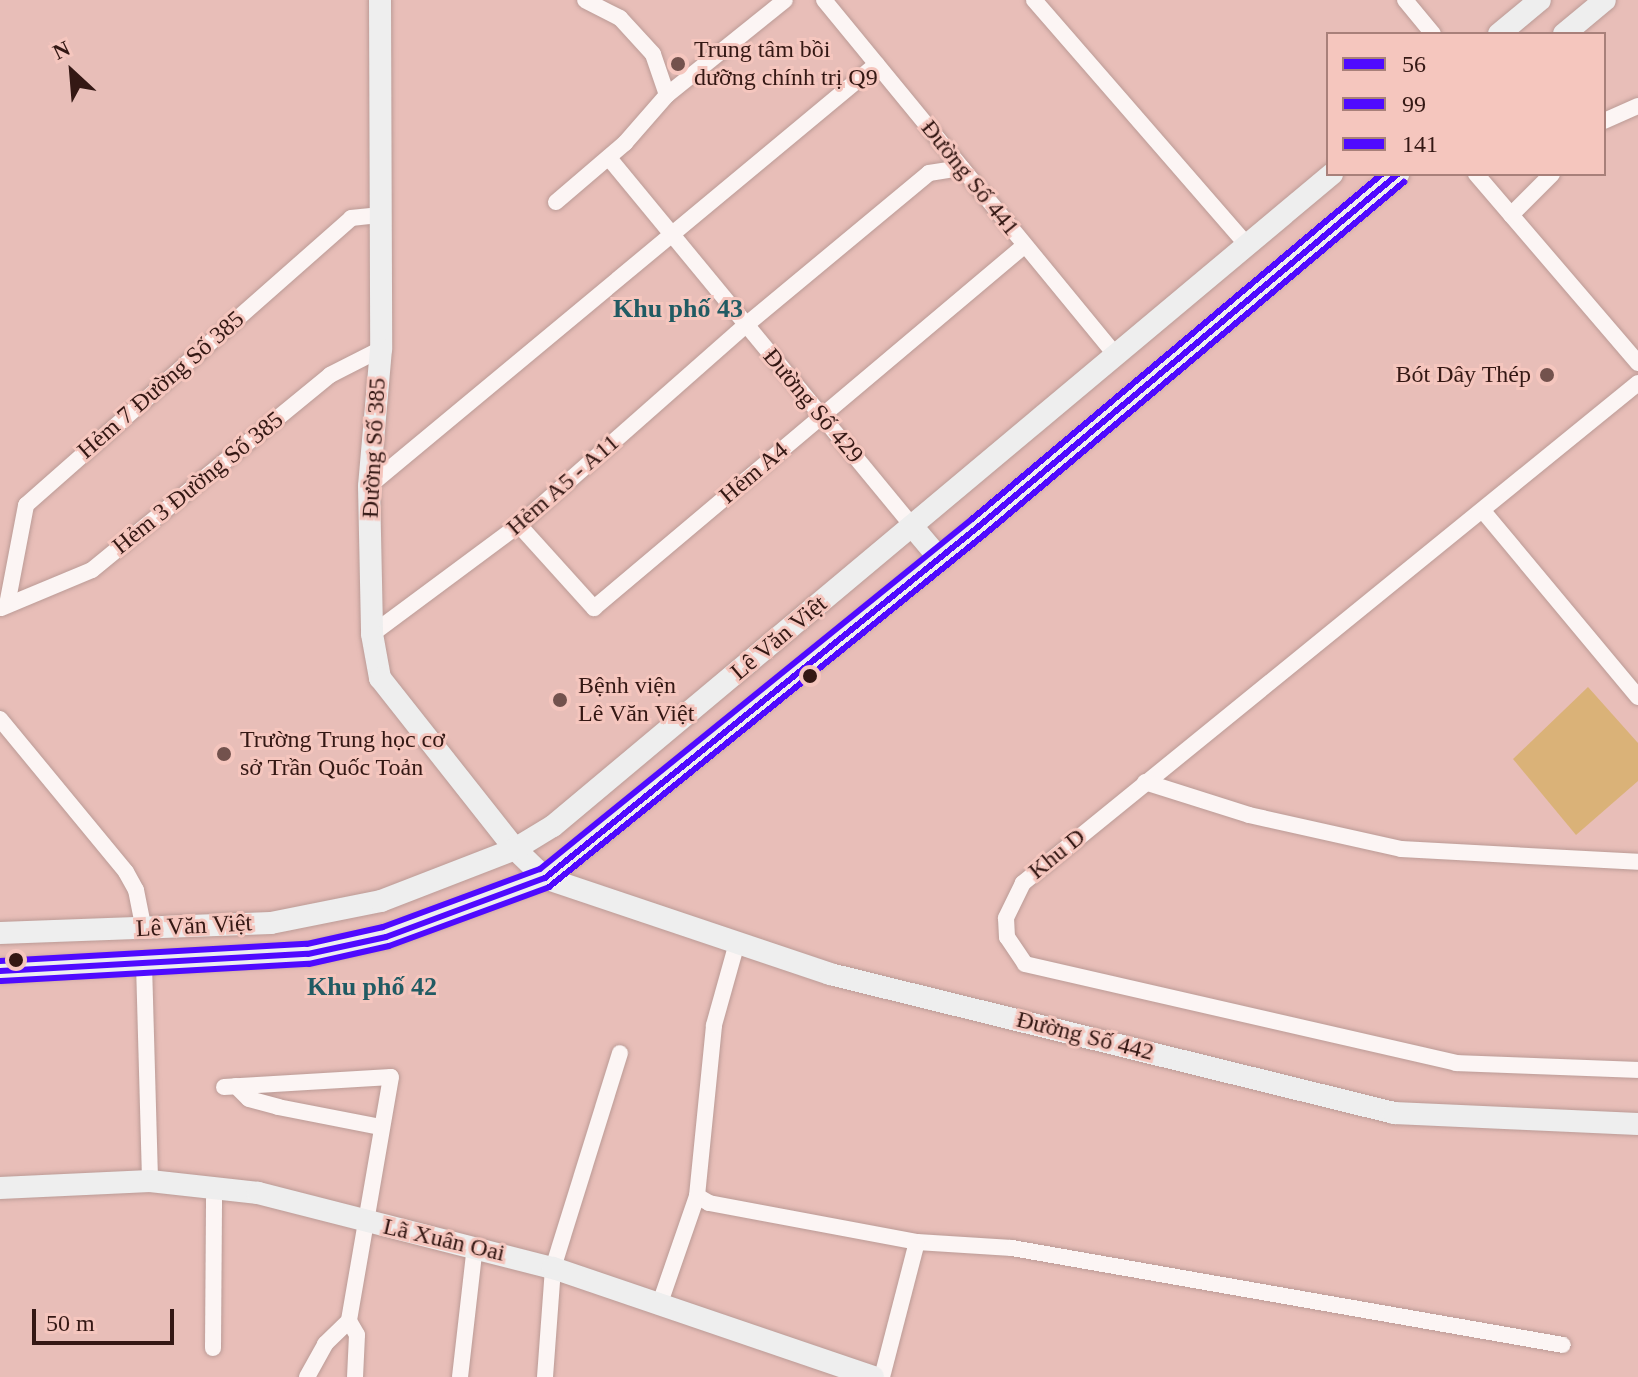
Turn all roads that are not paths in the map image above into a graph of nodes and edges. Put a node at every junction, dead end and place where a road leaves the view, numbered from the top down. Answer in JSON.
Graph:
{"nodes":[{"id":1,"x":380,"y":0,"type":"edge"},
{"id":2,"x":585,"y":0,"type":"edge"},
{"id":3,"x":785,"y":0,"type":"edge"},
{"id":4,"x":824,"y":0,"type":"edge"},
{"id":5,"x":1034,"y":0,"type":"edge"},
{"id":6,"x":1405,"y":0,"type":"edge"},
{"id":7,"x":1540,"y":0,"type":"edge"},
{"id":8,"x":1590,"y":5,"type":"edge"},
{"id":9,"x":1431,"y":32,"type":"edge"},
{"id":10,"x":1501,"y":32,"type":"edge"},
{"id":11,"x":1566,"y":32,"type":"edge"},
{"id":12,"x":877,"y":64,"type":"junction"},
{"id":13,"x":667,"y":95,"type":"junction"},
{"id":14,"x":1638,"y":106,"type":"edge"},
{"id":15,"x":1606,"y":120,"type":"edge"},
{"id":16,"x":609,"y":158,"type":"junction"},
{"id":17,"x":962,"y":168,"type":"junction"},
{"id":18,"x":1330,"y":176,"type":"edge"},
{"id":19,"x":1396,"y":176,"type":"edge"},
{"id":20,"x":1478,"y":176,"type":"edge"},
{"id":21,"x":1550,"y":176,"type":"edge"},
{"id":22,"x":556,"y":202,"type":"dead end"},
{"id":23,"x":381,"y":215,"type":"junction"},
{"id":24,"x":1511,"y":215,"type":"junction"},
{"id":25,"x":671,"y":235,"type":"junction"},
{"id":26,"x":1025,"y":245,"type":"junction"},
{"id":27,"x":1247,"y":245,"type":"junction"},
{"id":28,"x":746,"y":325,"type":"junction"},
{"id":29,"x":381,"y":349,"type":"junction"},
{"id":30,"x":1116,"y":356,"type":"junction"},
{"id":31,"x":1638,"y":363,"type":"edge"},
{"id":32,"x":1638,"y":383,"type":"edge"},
{"id":33,"x":821,"y":416,"type":"junction"},
{"id":34,"x":369,"y":486,"type":"junction"},
{"id":35,"x":1483,"y":511,"type":"junction"},
{"id":36,"x":519,"y":525,"type":"junction"},
{"id":37,"x":912,"y":526,"type":"junction"},
{"id":38,"x":940,"y":559,"type":"junction"},
{"id":39,"x":4,"y":607,"type":"edge"},
{"id":40,"x":372,"y":634,"type":"junction"},
{"id":41,"x":1638,"y":697,"type":"edge"},
{"id":42,"x":0,"y":719,"type":"edge"},
{"id":43,"x":1145,"y":782,"type":"junction"},
{"id":44,"x":515,"y":849,"type":"junction"},
{"id":45,"x":1638,"y":862,"type":"edge"},
{"id":46,"x":545,"y":878,"type":"junction"},
{"id":47,"x":144,"y":930,"type":"junction"},
{"id":48,"x":0,"y":933,"type":"edge"},
{"id":49,"x":736,"y":946,"type":"junction"},
{"id":50,"x":144,"y":964,"type":"junction"},
{"id":51,"x":0,"y":971,"type":"edge"},
{"id":52,"x":620,"y":1053,"type":"dead end"},
{"id":53,"x":1638,"y":1070,"type":"edge"},
{"id":54,"x":1638,"y":1124,"type":"edge"},
{"id":55,"x":381,"y":1127,"type":"junction"},
{"id":56,"x":150,"y":1181,"type":"junction"},
{"id":57,"x":214,"y":1186,"type":"junction"},
{"id":58,"x":0,"y":1188,"type":"edge"},
{"id":59,"x":697,"y":1196,"type":"junction"},
{"id":60,"x":367,"y":1222,"type":"junction"},
{"id":61,"x":917,"y":1242,"type":"junction"},
{"id":62,"x":475,"y":1246,"type":"junction"},
{"id":63,"x":553,"y":1268,"type":"junction"},
{"id":64,"x":660,"y":1303,"type":"junction"},
{"id":65,"x":349,"y":1321,"type":"junction"},
{"id":66,"x":1563,"y":1345,"type":"dead end"},
{"id":67,"x":213,"y":1348,"type":"dead end"},
{"id":68,"x":307,"y":1377,"type":"edge"},
{"id":69,"x":355,"y":1377,"type":"edge"},
{"id":70,"x":460,"y":1377,"type":"edge"},
{"id":71,"x":545,"y":1377,"type":"edge"},
{"id":72,"x":873,"y":1377,"type":"edge"},
{"id":73,"x":882,"y":1377,"type":"edge"}],
"edges":[{"from":1,"to":23,"type":"main road","name":"Đường Số 385"},
{"from":2,"to":13,"type":"street"},
{"from":3,"to":13,"type":"street"},
{"from":4,"to":12,"type":"street","name":"Đường Số 441"},
{"from":5,"to":27,"type":"street"},
{"from":6,"to":9,"type":"street"},
{"from":7,"to":10,"type":"main road"},
{"from":8,"to":11,"type":"main road"},
{"from":12,"to":17,"type":"street","name":"Đường Số 441"},
{"from":12,"to":25,"type":"street"},
{"from":13,"to":16,"type":"street"},
{"from":14,"to":15,"type":"street"},
{"from":16,"to":22,"type":"street"},
{"from":16,"to":25,"type":"street","name":"Đường Số 429"},
{"from":17,"to":26,"type":"street","name":"Đường Số 441"},
{"from":17,"to":28,"type":"street","name":"Hẻm A5 - A11"},
{"from":18,"to":27,"type":"main road","name":"Lê Văn Việt"},
{"from":19,"to":38,"type":"main road","name":"Lê Văn Việt"},
{"from":20,"to":24,"type":"street"},
{"from":21,"to":24,"type":"street"},
{"from":23,"to":29,"type":"main road","name":"Đường Số 385"},
{"from":23,"to":39,"type":"street","name":"Hẻm 7 Đường Số 385"},
{"from":24,"to":31,"type":"street"},
{"from":25,"to":28,"type":"street","name":"Đường Số 429"},
{"from":25,"to":34,"type":"street"},
{"from":26,"to":30,"type":"street","name":"Đường Số 441"},
{"from":26,"to":33,"type":"street","name":"Hẻm A4"},
{"from":27,"to":30,"type":"main road","name":"Lê Văn Việt"},
{"from":28,"to":33,"type":"street","name":"Đường Số 429"},
{"from":28,"to":36,"type":"street","name":"Hẻm A5 - A11"},
{"from":29,"to":34,"type":"main road","name":"Đường Số 385"},
{"from":29,"to":39,"type":"street","name":"Hẻm 3 Đường Số 385"},
{"from":30,"to":37,"type":"main road","name":"Lê Văn Việt"},
{"from":32,"to":35,"type":"street","name":"Khu D"},
{"from":33,"to":36,"type":"street","name":"Hẻm A4"},
{"from":33,"to":37,"type":"street","name":"Đường Số 429"},
{"from":34,"to":40,"type":"main road","name":"Đường Số 385"},
{"from":35,"to":41,"type":"street"},
{"from":35,"to":43,"type":"street","name":"Khu D"},
{"from":36,"to":40,"type":"street","name":"Hẻm A5 - A11"},
{"from":37,"to":38,"type":"main road"},
{"from":37,"to":44,"type":"main road","name":"Lê Văn Việt"},
{"from":38,"to":46,"type":"main road","name":"Lê Văn Việt"},
{"from":40,"to":44,"type":"main road","name":"Đường Số 385"},
{"from":42,"to":47,"type":"street"},
{"from":43,"to":45,"type":"street"},
{"from":43,"to":53,"type":"street","name":"Khu D"},
{"from":44,"to":46,"type":"main road","name":"Đường Số 385"},
{"from":44,"to":47,"type":"main road","name":"Lê Văn Việt"},
{"from":46,"to":49,"type":"main road","name":"Đường Số 442"},
{"from":46,"to":50,"type":"main road","name":"Lê Văn Việt"},
{"from":47,"to":48,"type":"main road","name":"Lê Văn Việt"},
{"from":47,"to":50,"type":"main road"},
{"from":49,"to":54,"type":"main road","name":"Đường Số 442"},
{"from":49,"to":59,"type":"street"},
{"from":50,"to":51,"type":"main road","name":"Lê Văn Việt"},
{"from":50,"to":56,"type":"street"},
{"from":52,"to":63,"type":"street"},
{"from":55,"to":55,"type":"street"},
{"from":55,"to":60,"type":"street"},
{"from":56,"to":57,"type":"main road","name":"Lã Xuân Oai"},
{"from":56,"to":58,"type":"main road","name":"Lã Xuân Oai"},
{"from":57,"to":60,"type":"main road","name":"Lã Xuân Oai"},
{"from":57,"to":67,"type":"street"},
{"from":59,"to":61,"type":"street"},
{"from":59,"to":64,"type":"street"},
{"from":60,"to":62,"type":"main road","name":"Lã Xuân Oai"},
{"from":60,"to":65,"type":"street"},
{"from":61,"to":66,"type":"street"},
{"from":61,"to":73,"type":"street"},
{"from":62,"to":63,"type":"main road","name":"Lã Xuân Oai"},
{"from":62,"to":70,"type":"street"},
{"from":63,"to":64,"type":"main road","name":"Lã Xuân Oai"},
{"from":63,"to":71,"type":"street"},
{"from":64,"to":72,"type":"main road","name":"Lã Xuân Oai"},
{"from":65,"to":68,"type":"street"},
{"from":65,"to":69,"type":"street"}]}
